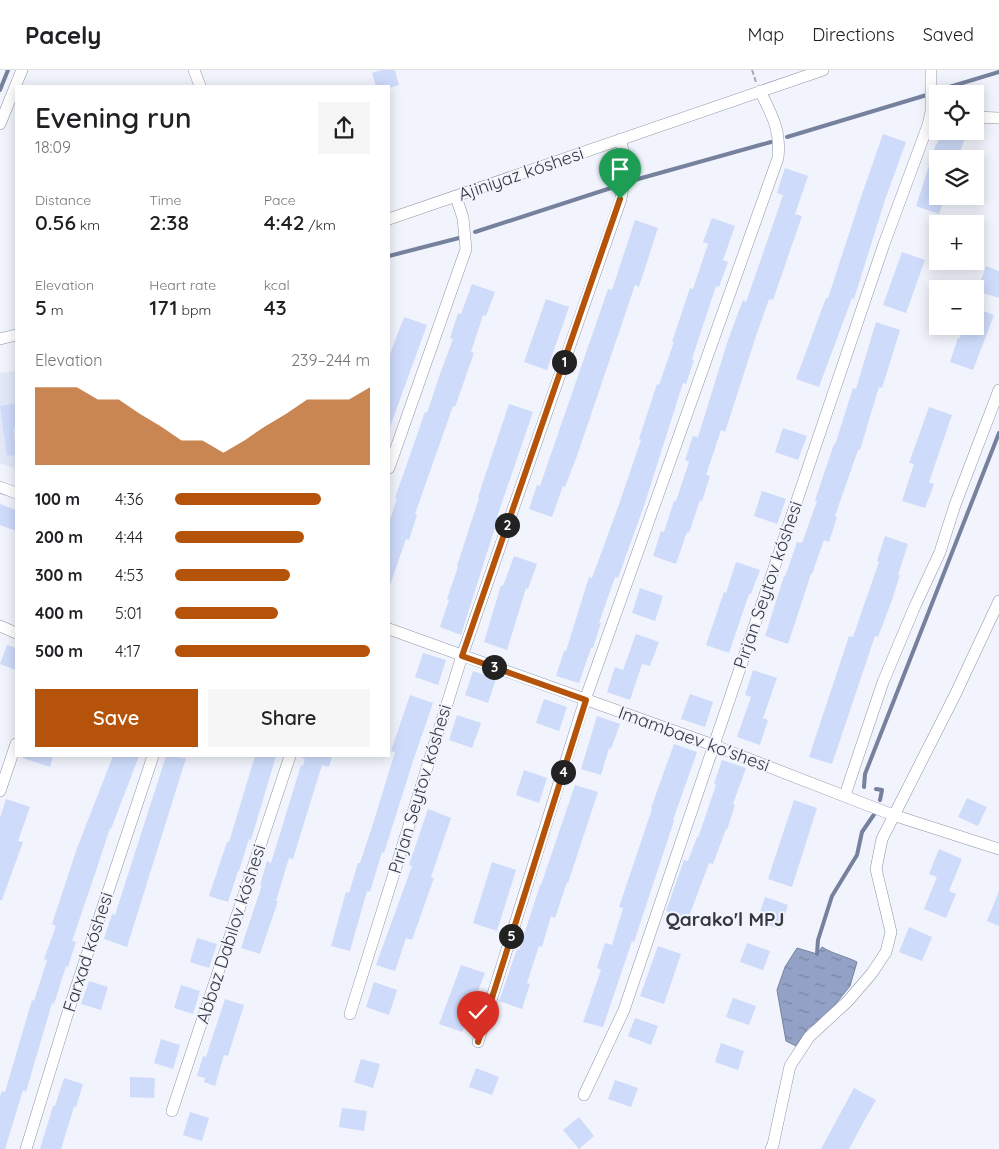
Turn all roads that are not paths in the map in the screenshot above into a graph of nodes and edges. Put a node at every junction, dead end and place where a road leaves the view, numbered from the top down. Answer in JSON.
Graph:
{"nodes":[{"id":1,"x":22,"y":70,"type":"edge"},
{"id":2,"x":194,"y":70,"type":"edge"},
{"id":3,"x":823,"y":70,"type":"edge"},
{"id":4,"x":932,"y":70,"type":"edge"},
{"id":5,"x":16,"y":85,"type":"edge"},
{"id":6,"x":200,"y":85,"type":"edge"},
{"id":7,"x":933,"y":85,"type":"edge"},
{"id":8,"x":15,"y":87,"type":"edge"},
{"id":9,"x":760,"y":91,"type":"junction"},
{"id":10,"x":984,"y":117,"type":"edge"},
{"id":11,"x":999,"y":118,"type":"edge"},
{"id":12,"x":0,"y":124,"type":"edge"},
{"id":13,"x":929,"y":126,"type":"edge"},
{"id":14,"x":620,"y":139,"type":"junction"},
{"id":15,"x":456,"y":196,"type":"junction"},
{"id":16,"x":390,"y":219,"type":"edge"},
{"id":17,"x":15,"y":335,"type":"edge"},
{"id":18,"x":0,"y":339,"type":"edge"},
{"id":19,"x":999,"y":390,"type":"edge"},
{"id":20,"x":390,"y":465,"type":"edge"},
{"id":21,"x":0,"y":486,"type":"edge"},
{"id":22,"x":15,"y":493,"type":"edge"},
{"id":23,"x":999,"y":601,"type":"edge"},
{"id":24,"x":0,"y":626,"type":"edge"},
{"id":25,"x":390,"y":629,"type":"edge"},
{"id":26,"x":15,"y":633,"type":"edge"},
{"id":27,"x":462,"y":656,"type":"junction"},
{"id":28,"x":586,"y":700,"type":"junction"},
{"id":29,"x":714,"y":745,"type":"junction"},
{"id":30,"x":15,"y":746,"type":"edge"},
{"id":31,"x":153,"y":757,"type":"edge"},
{"id":32,"x":290,"y":757,"type":"edge"},
{"id":33,"x":4,"y":770,"type":"edge"},
{"id":34,"x":0,"y":791,"type":"edge"},
{"id":35,"x":845,"y":795,"type":"junction"},
{"id":36,"x":893,"y":815,"type":"junction"},
{"id":37,"x":999,"y":849,"type":"edge"},
{"id":38,"x":350,"y":1014,"type":"dead end"},
{"id":39,"x":478,"y":1042,"type":"dead end"},
{"id":40,"x":584,"y":1095,"type":"dead end"},
{"id":41,"x":172,"y":1111,"type":"dead end"},
{"id":42,"x":776,"y":1148,"type":"edge"},
{"id":43,"x":26,"y":1149,"type":"edge"}],
"edges":[{"from":1,"to":5,"type":"street"},
{"from":2,"to":6,"type":"street"},
{"from":3,"to":9,"type":"street","name":"Ajiniyaz kóshesi"},
{"from":4,"to":7,"type":"street","name":"Pırjan Seytov kóshesi"},
{"from":8,"to":12,"type":"street"},
{"from":9,"to":14,"type":"street","name":"Ajiniyaz kóshesi"},
{"from":9,"to":28,"type":"street"},
{"from":10,"to":11,"type":"street"},
{"from":13,"to":29,"type":"street","name":"Pırjan Seytov kóshesi"},
{"from":14,"to":15,"type":"street","name":"Ajiniyaz kóshesi"},
{"from":14,"to":27,"type":"street","name":"Pırjan Seytov kóshesi"},
{"from":15,"to":16,"type":"street","name":"Ajiniyaz kóshesi"},
{"from":15,"to":20,"type":"street"},
{"from":17,"to":18,"type":"street"},
{"from":19,"to":35,"type":"street"},
{"from":21,"to":22,"type":"street"},
{"from":23,"to":36,"type":"street"},
{"from":24,"to":26,"type":"street"},
{"from":25,"to":27,"type":"street","name":"Imambaev ko'shesi"},
{"from":27,"to":28,"type":"street","name":"Imambaev ko'shesi"},
{"from":27,"to":38,"type":"street","name":"Pırjan Seytov kóshesi"},
{"from":28,"to":29,"type":"street","name":"Imambaev ko'shesi"},
{"from":28,"to":39,"type":"street"},
{"from":29,"to":35,"type":"street","name":"Imambaev ko'shesi"},
{"from":29,"to":40,"type":"street","name":"Pırjan Seytov kóshesi"},
{"from":30,"to":33,"type":"street"},
{"from":31,"to":43,"type":"street","name":"Farxad kóshesi"},
{"from":32,"to":41,"type":"street","name":"Abbaz Dabılov kóshesi"},
{"from":33,"to":34,"type":"street"},
{"from":35,"to":36,"type":"street","name":"Imambaev ko'shesi"},
{"from":36,"to":37,"type":"street","name":"Imambaev ko'shesi"},
{"from":36,"to":42,"type":"street"}]}
